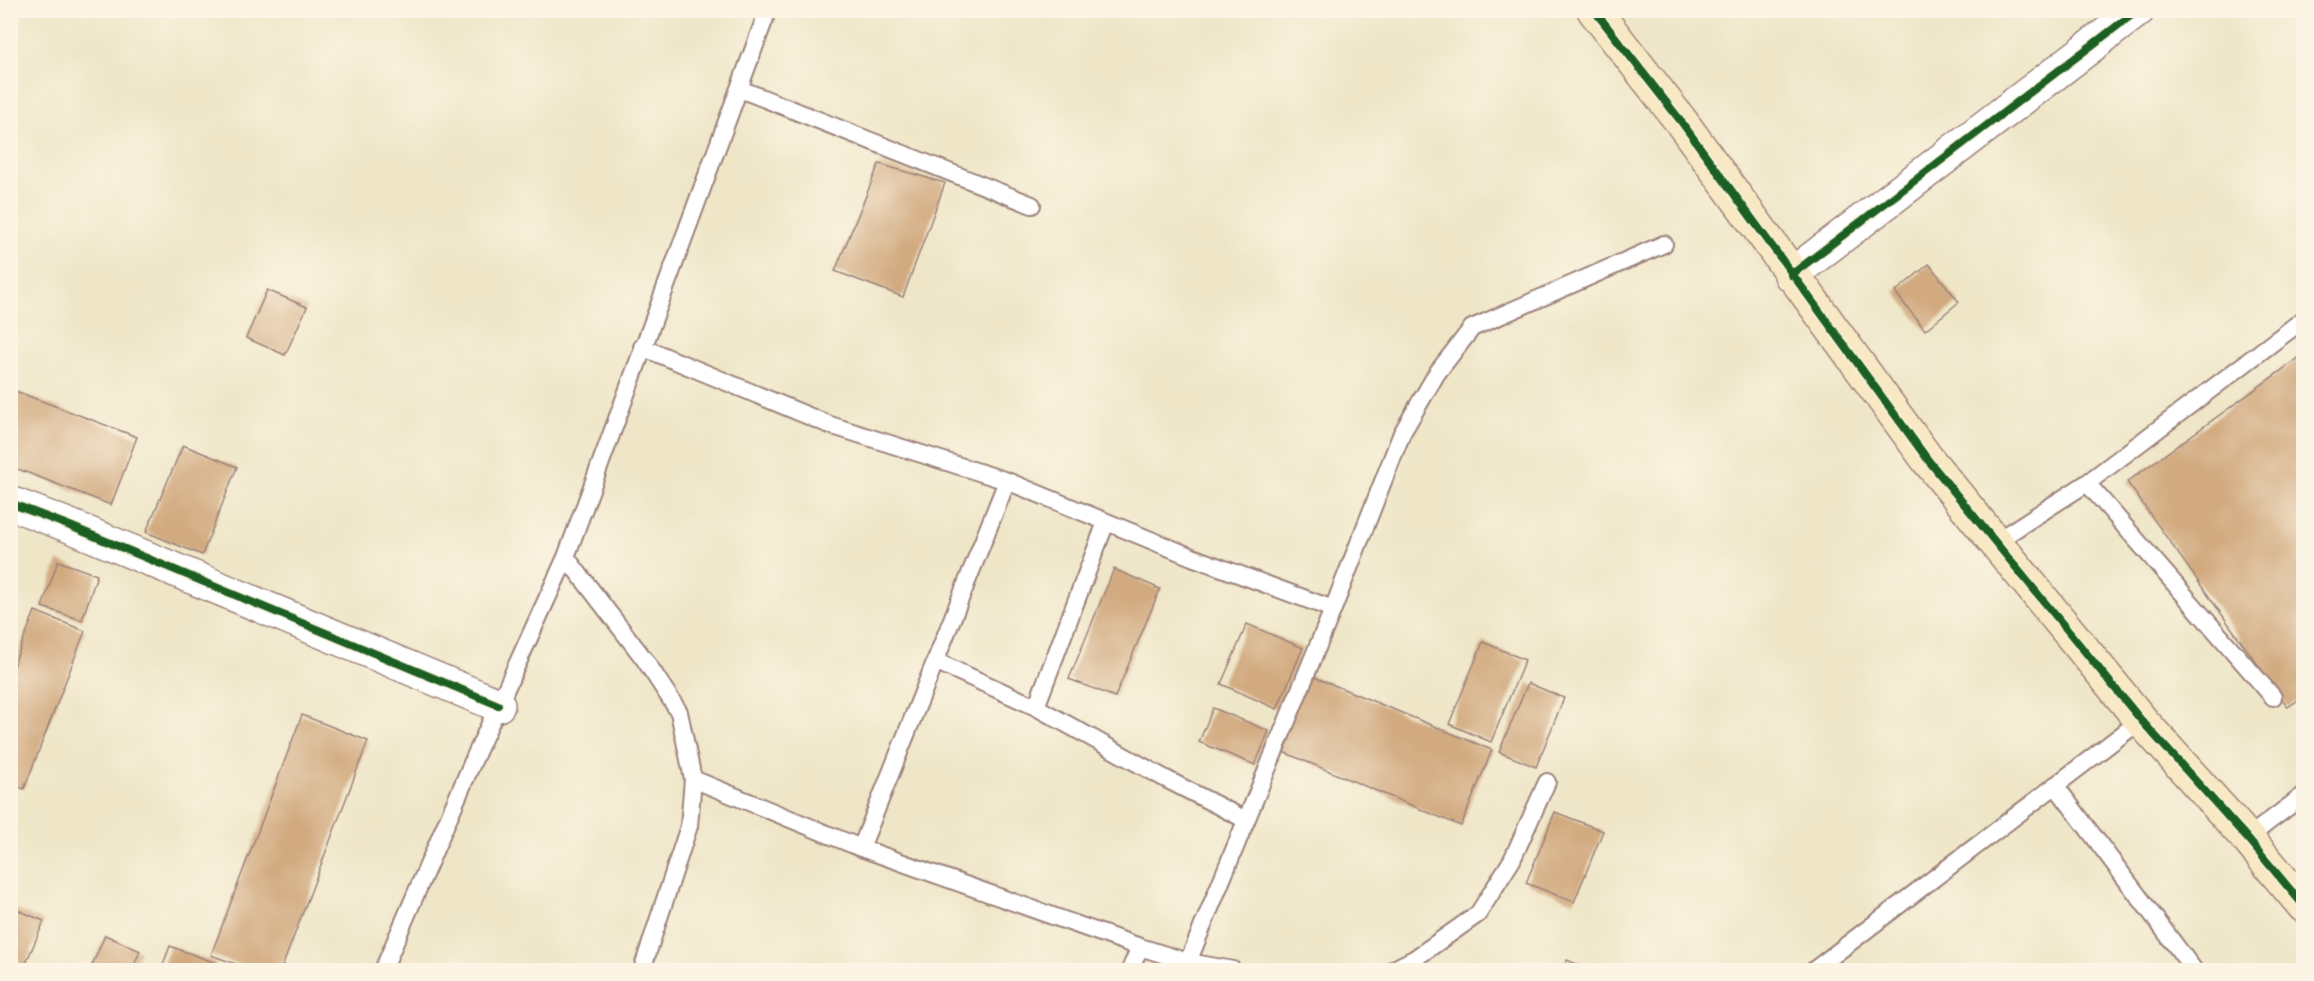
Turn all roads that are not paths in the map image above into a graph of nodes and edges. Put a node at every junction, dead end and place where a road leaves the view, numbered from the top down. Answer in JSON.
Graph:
{"nodes":[{"id":1,"x":768,"y":10,"type":"edge"},
{"id":2,"x":1594,"y":10,"type":"edge"},
{"id":3,"x":2138,"y":10,"type":"edge"},
{"id":4,"x":740,"y":89,"type":"junction"},
{"id":5,"x":1032,"y":205,"type":"dead end"},
{"id":6,"x":1664,"y":244,"type":"dead end"},
{"id":7,"x":1791,"y":275,"type":"junction"},
{"id":8,"x":2304,"y":319,"type":"edge"},
{"id":9,"x":642,"y":347,"type":"junction"},
{"id":10,"x":1007,"y":481,"type":"junction"},
{"id":11,"x":2087,"y":483,"type":"junction"},
{"id":12,"x":10,"y":503,"type":"edge"},
{"id":13,"x":1106,"y":522,"type":"junction"},
{"id":14,"x":1995,"y":542,"type":"junction"},
{"id":15,"x":566,"y":556,"type":"junction"},
{"id":16,"x":1333,"y":609,"type":"junction"},
{"id":17,"x":935,"y":661,"type":"junction"},
{"id":18,"x":2273,"y":696,"type":"dead end"},
{"id":19,"x":498,"y":705,"type":"junction"},
{"id":20,"x":1036,"y":706,"type":"junction"},
{"id":21,"x":2141,"y":720,"type":"junction"},
{"id":22,"x":693,"y":779,"type":"junction"},
{"id":23,"x":1546,"y":782,"type":"dead end"},
{"id":24,"x":2055,"y":785,"type":"junction"},
{"id":25,"x":2304,"y":795,"type":"edge"},
{"id":26,"x":1246,"y":820,"type":"junction"},
{"id":27,"x":2247,"y":838,"type":"junction"},
{"id":28,"x":861,"y":848,"type":"junction"},
{"id":29,"x":2304,"y":906,"type":"edge"},
{"id":30,"x":1140,"y":947,"type":"junction"},
{"id":31,"x":1188,"y":962,"type":"junction"},
{"id":32,"x":383,"y":970,"type":"edge"},
{"id":33,"x":642,"y":970,"type":"edge"},
{"id":34,"x":1130,"y":970,"type":"edge"},
{"id":35,"x":1233,"y":970,"type":"edge"},
{"id":36,"x":1392,"y":970,"type":"edge"},
{"id":37,"x":1814,"y":970,"type":"edge"},
{"id":38,"x":2194,"y":970,"type":"edge"}],
"edges":[{"from":1,"to":4,"type":"lane"},
{"from":2,"to":7,"type":"street"},
{"from":3,"to":7,"type":"street"},
{"from":4,"to":5,"type":"lane"},
{"from":4,"to":9,"type":"lane"},
{"from":6,"to":16,"type":"lane"},
{"from":7,"to":14,"type":"street"},
{"from":8,"to":11,"type":"lane"},
{"from":9,"to":10,"type":"lane"},
{"from":9,"to":15,"type":"lane"},
{"from":10,"to":13,"type":"lane"},
{"from":10,"to":17,"type":"lane"},
{"from":11,"to":14,"type":"lane"},
{"from":11,"to":18,"type":"lane"},
{"from":12,"to":19,"type":"street"},
{"from":13,"to":16,"type":"lane"},
{"from":13,"to":20,"type":"lane"},
{"from":14,"to":21,"type":"street"},
{"from":15,"to":19,"type":"lane"},
{"from":15,"to":22,"type":"lane"},
{"from":16,"to":26,"type":"lane"},
{"from":17,"to":20,"type":"lane"},
{"from":17,"to":28,"type":"lane"},
{"from":19,"to":32,"type":"lane"},
{"from":20,"to":26,"type":"lane"},
{"from":21,"to":24,"type":"lane"},
{"from":21,"to":27,"type":"street"},
{"from":22,"to":28,"type":"lane"},
{"from":22,"to":33,"type":"lane"},
{"from":23,"to":36,"type":"lane"},
{"from":24,"to":37,"type":"lane"},
{"from":24,"to":38,"type":"lane"},
{"from":25,"to":27,"type":"lane"},
{"from":26,"to":31,"type":"lane"},
{"from":27,"to":29,"type":"street"},
{"from":28,"to":30,"type":"lane"},
{"from":30,"to":31,"type":"lane"},
{"from":30,"to":34,"type":"lane"},
{"from":31,"to":35,"type":"lane"}]}
